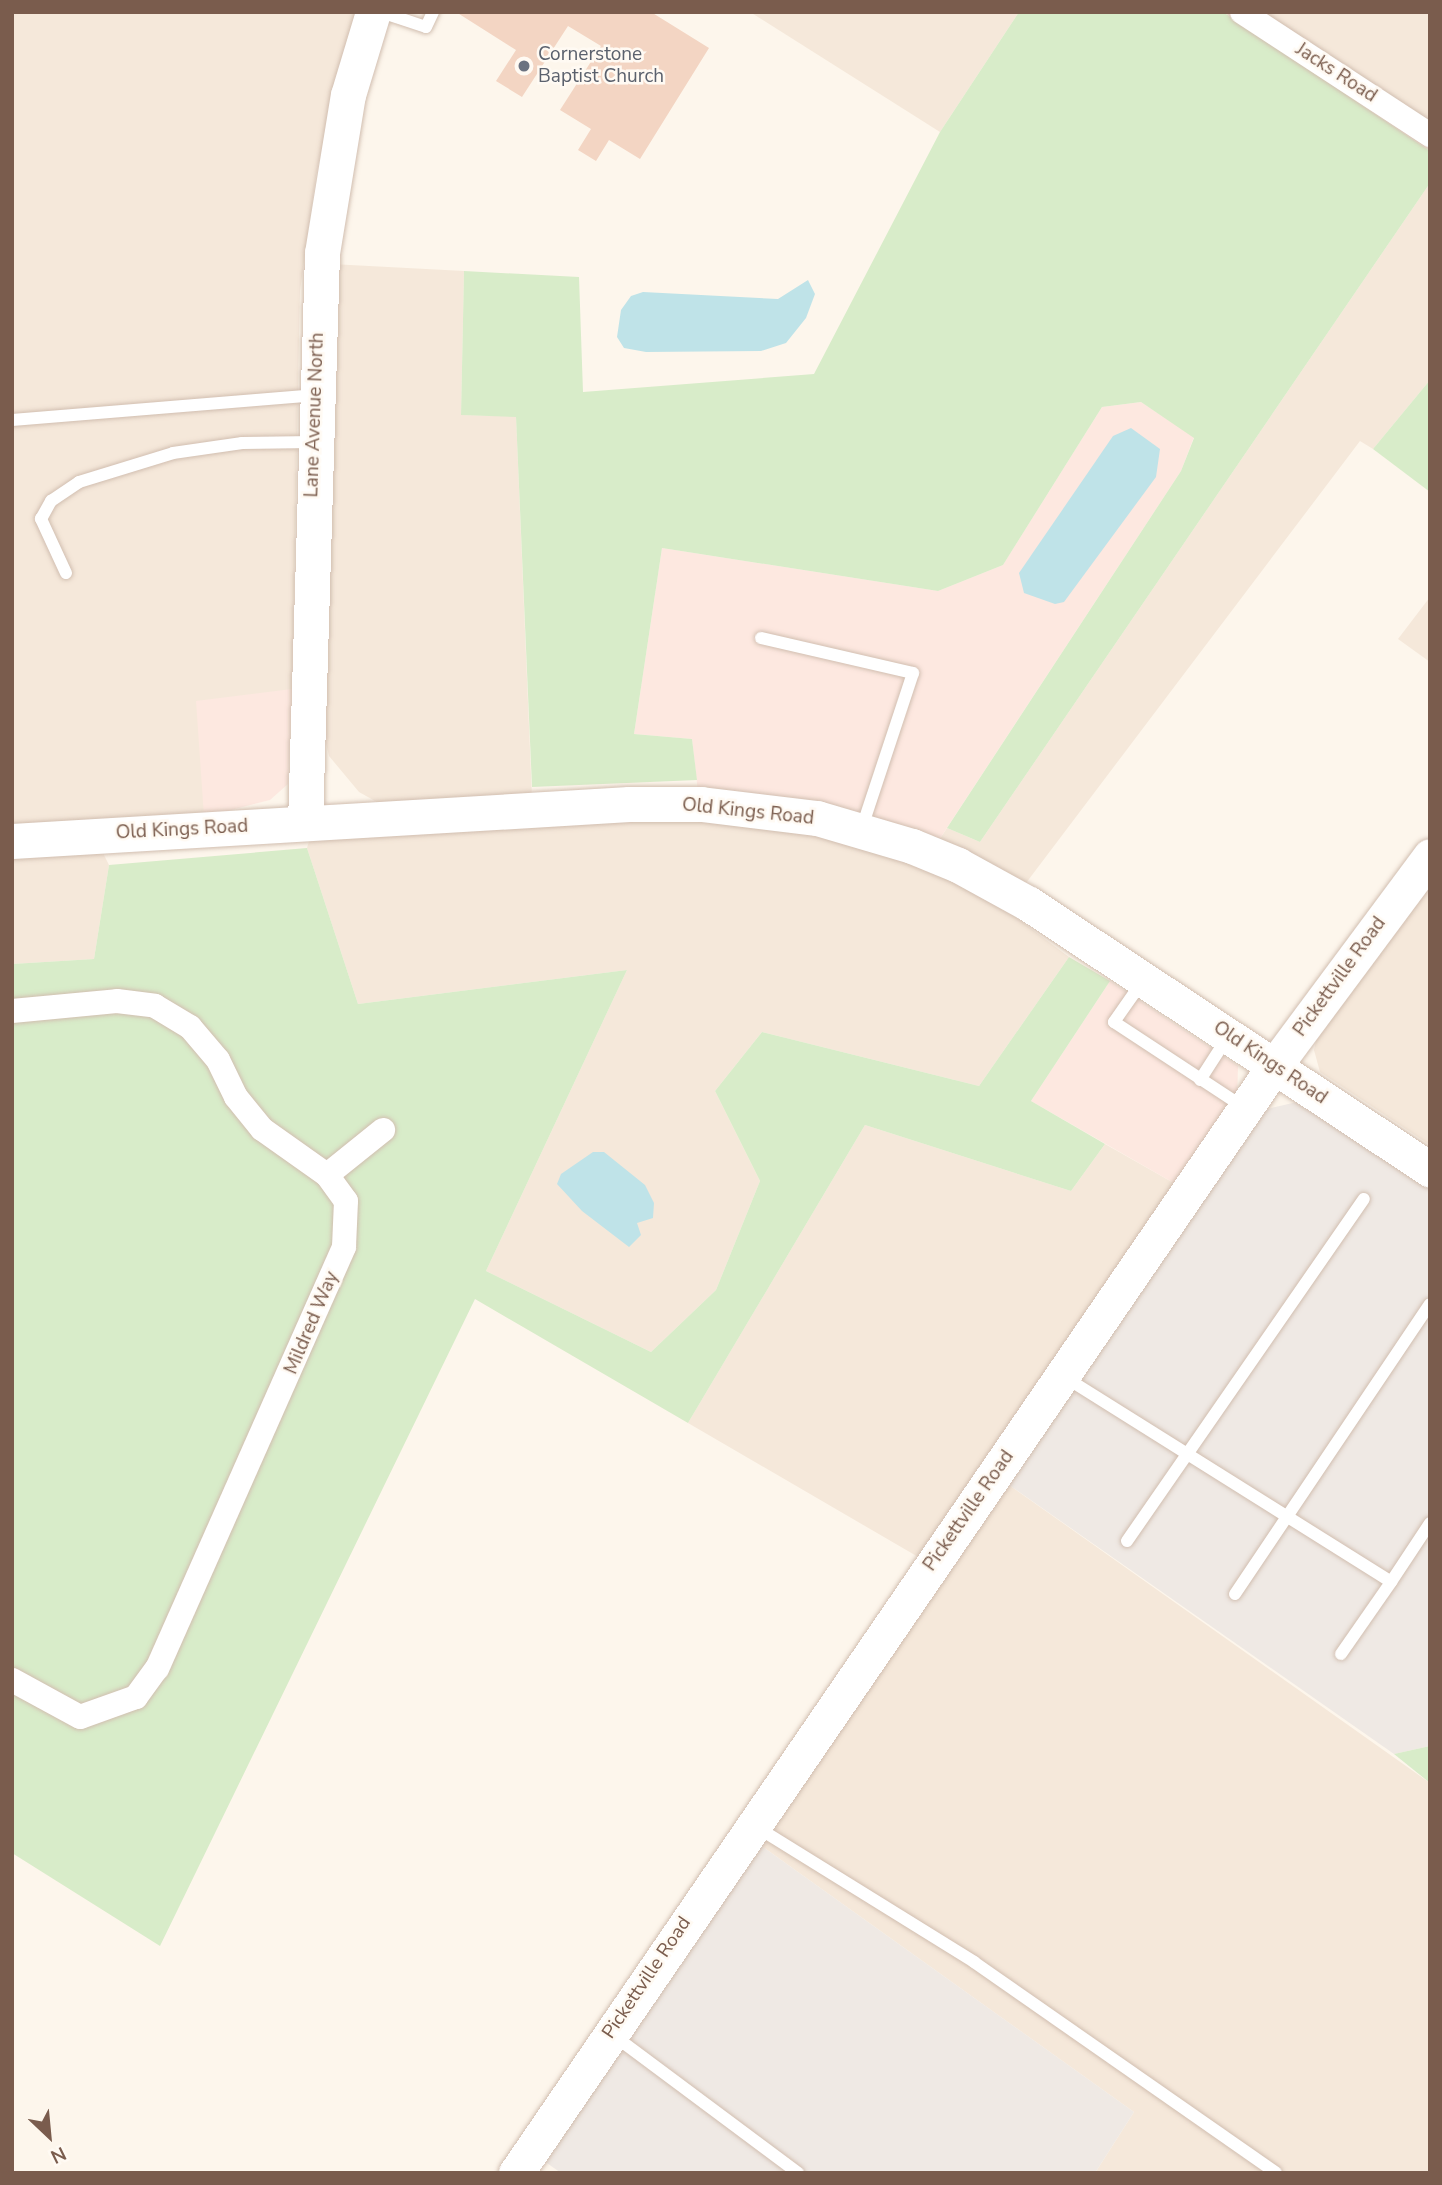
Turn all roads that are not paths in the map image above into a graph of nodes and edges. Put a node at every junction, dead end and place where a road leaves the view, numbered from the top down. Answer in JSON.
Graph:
{"nodes":[{"id":1,"x":373,"y":12,"type":"edge"},
{"id":2,"x":382,"y":12,"type":"edge"},
{"id":3,"x":433,"y":12,"type":"edge"},
{"id":4,"x":1242,"y":12,"type":"edge"},
{"id":5,"x":1430,"y":135,"type":"edge"},
{"id":6,"x":314,"y":394,"type":"junction"},
{"id":7,"x":12,"y":420,"type":"edge"},
{"id":8,"x":313,"y":442,"type":"junction"},
{"id":9,"x":66,"y":573,"type":"dead end"},
{"id":10,"x":761,"y":638,"type":"dead end"},
{"id":11,"x":305,"y":823,"type":"junction"},
{"id":12,"x":860,"y":830,"type":"junction"},
{"id":13,"x":12,"y":841,"type":"edge"},
{"id":14,"x":1430,"y":856,"type":"edge"},
{"id":15,"x":1144,"y":978,"type":"junction"},
{"id":16,"x":12,"y":1011,"type":"edge"},
{"id":17,"x":1229,"y":1035,"type":"junction"},
{"id":18,"x":1275,"y":1065,"type":"junction"},
{"id":19,"x":1200,"y":1080,"type":"junction"},
{"id":20,"x":1247,"y":1110,"type":"junction"},
{"id":21,"x":383,"y":1130,"type":"dead end"},
{"id":22,"x":1430,"y":1169,"type":"edge"},
{"id":23,"x":327,"y":1175,"type":"junction"},
{"id":24,"x":1364,"y":1199,"type":"dead end"},
{"id":25,"x":1430,"y":1304,"type":"edge"},
{"id":26,"x":1063,"y":1376,"type":"junction"},
{"id":27,"x":1187,"y":1454,"type":"junction"},
{"id":28,"x":1287,"y":1517,"type":"junction"},
{"id":29,"x":1430,"y":1523,"type":"edge"},
{"id":30,"x":1126,"y":1541,"type":"dead end"},
{"id":31,"x":1391,"y":1582,"type":"junction"},
{"id":32,"x":1235,"y":1594,"type":"dead end"},
{"id":33,"x":1341,"y":1654,"type":"dead end"},
{"id":34,"x":12,"y":1680,"type":"edge"},
{"id":35,"x":752,"y":1824,"type":"junction"},
{"id":36,"x":610,"y":2033,"type":"junction"},
{"id":37,"x":516,"y":2173,"type":"edge"},
{"id":38,"x":798,"y":2173,"type":"edge"},
{"id":39,"x":1276,"y":2173,"type":"edge"}],
"edges":[{"from":1,"to":6,"type":"main road","name":"Lane Avenue North"},
{"from":2,"to":3,"type":"lane"},
{"from":4,"to":5,"type":"street","name":"Jacks Road"},
{"from":6,"to":7,"type":"lane"},
{"from":6,"to":8,"type":"main road","name":"Lane Avenue North"},
{"from":8,"to":9,"type":"lane"},
{"from":8,"to":11,"type":"main road","name":"Lane Avenue North"},
{"from":10,"to":12,"type":"lane"},
{"from":11,"to":12,"type":"main road","name":"Old Kings Road"},
{"from":11,"to":13,"type":"main road","name":"Old Kings Road"},
{"from":12,"to":15,"type":"main road","name":"Old Kings Road"},
{"from":14,"to":18,"type":"main road","name":"Pickettville Road"},
{"from":15,"to":17,"type":"main road","name":"Old Kings Road"},
{"from":15,"to":19,"type":"lane"},
{"from":16,"to":23,"type":"street","name":"Mildred Way"},
{"from":17,"to":18,"type":"main road","name":"Old Kings Road"},
{"from":17,"to":19,"type":"lane"},
{"from":18,"to":20,"type":"main road","name":"Pickettville Road"},
{"from":18,"to":22,"type":"main road","name":"Old Kings Road"},
{"from":19,"to":20,"type":"lane"},
{"from":20,"to":26,"type":"main road","name":"Pickettville Road"},
{"from":21,"to":23,"type":"street"},
{"from":23,"to":34,"type":"street","name":"Mildred Way"},
{"from":24,"to":27,"type":"lane"},
{"from":25,"to":28,"type":"lane"},
{"from":26,"to":27,"type":"lane"},
{"from":26,"to":35,"type":"main road","name":"Pickettville Road"},
{"from":27,"to":28,"type":"lane"},
{"from":27,"to":30,"type":"lane"},
{"from":28,"to":31,"type":"lane"},
{"from":28,"to":32,"type":"lane"},
{"from":29,"to":31,"type":"lane"},
{"from":31,"to":33,"type":"lane"},
{"from":35,"to":36,"type":"main road","name":"Pickettville Road"},
{"from":35,"to":39,"type":"lane"},
{"from":36,"to":37,"type":"main road","name":"Pickettville Road"},
{"from":36,"to":38,"type":"lane"}]}
